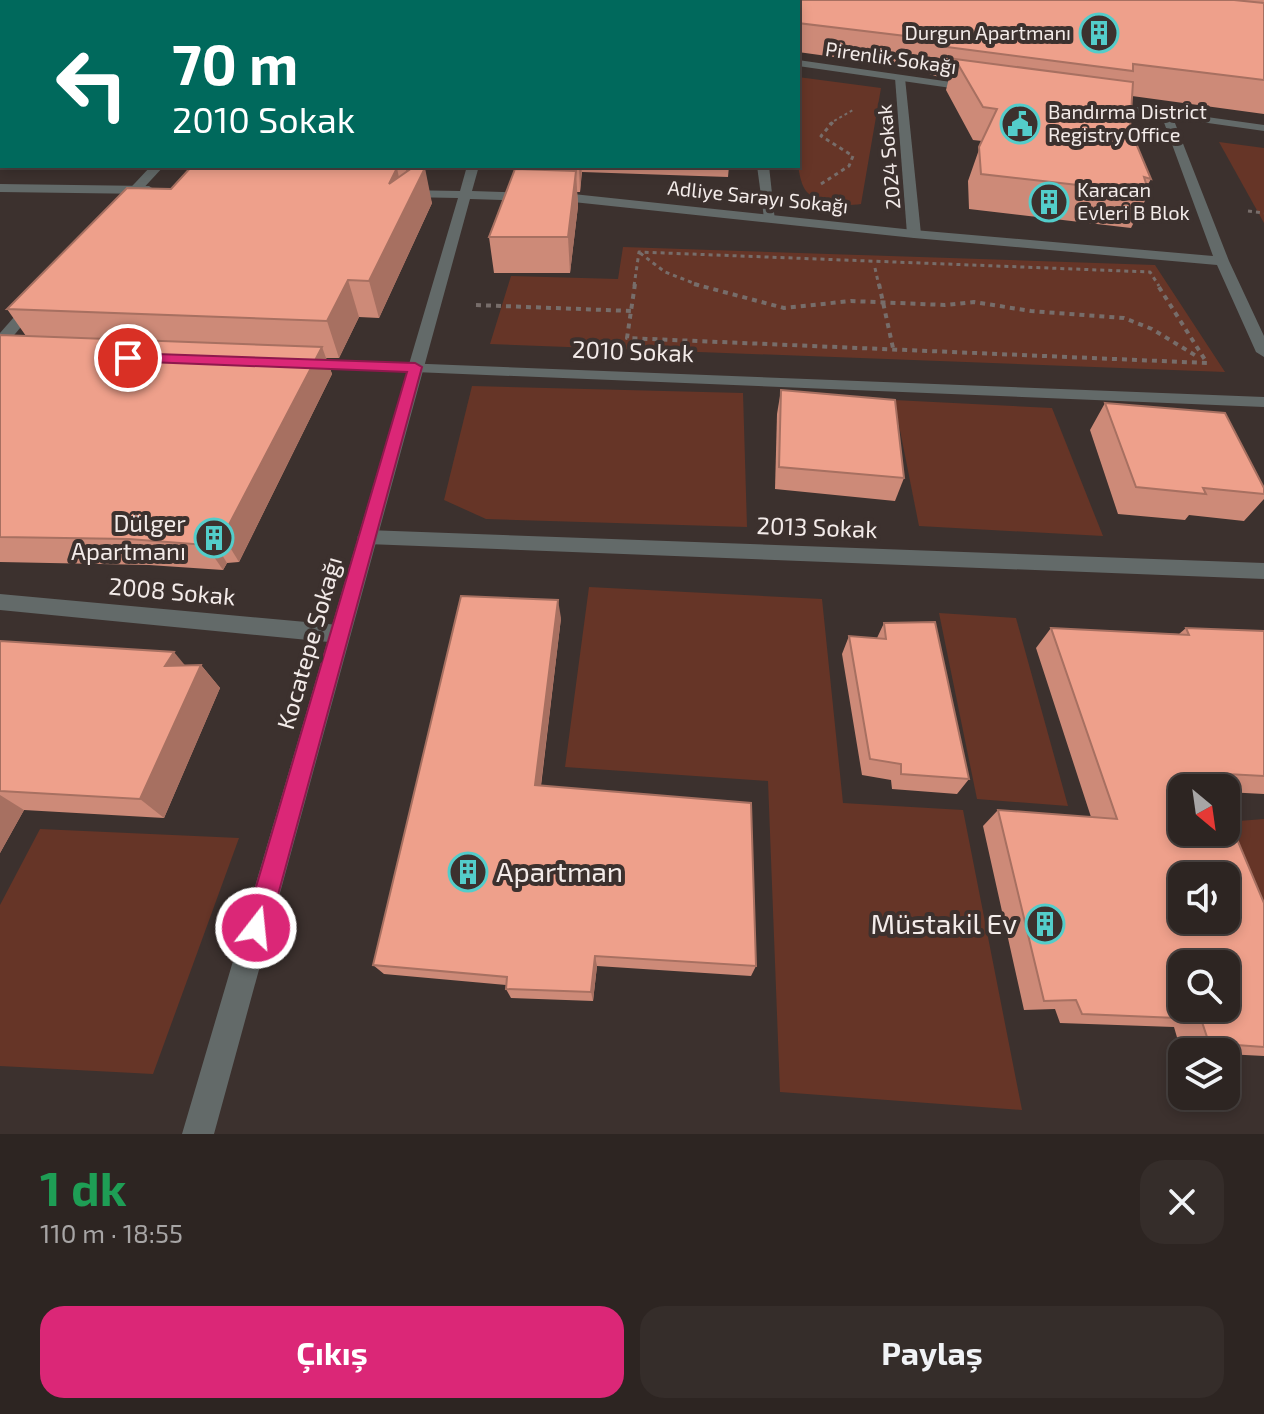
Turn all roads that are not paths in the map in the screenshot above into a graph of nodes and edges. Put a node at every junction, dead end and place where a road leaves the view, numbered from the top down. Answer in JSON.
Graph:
{"nodes":[{"id":1,"x":800,"y":63,"type":"edge"},
{"id":2,"x":900,"y":78,"type":"junction"},
{"id":3,"x":978,"y":88,"type":"edge"},
{"id":4,"x":1088,"y":103,"type":"edge"},
{"id":5,"x":1166,"y":114,"type":"junction"},
{"id":6,"x":1264,"y":128,"type":"edge"},
{"id":7,"x":156,"y":168,"type":"edge"},
{"id":8,"x":472,"y":168,"type":"edge"},
{"id":9,"x":763,"y":168,"type":"edge"},
{"id":10,"x":0,"y":188,"type":"edge"},
{"id":11,"x":135,"y":190,"type":"junction"},
{"id":12,"x":166,"y":190,"type":"edge"},
{"id":13,"x":387,"y":193,"type":"edge"},
{"id":14,"x":465,"y":194,"type":"junction"},
{"id":15,"x":115,"y":211,"type":"edge"},
{"id":16,"x":770,"y":218,"type":"junction"},
{"id":17,"x":914,"y":234,"type":"junction"},
{"id":18,"x":1222,"y":261,"type":"junction"},
{"id":19,"x":48,"y":287,"type":"edge"},
{"id":20,"x":0,"y":343,"type":"edge"},
{"id":21,"x":1264,"y":352,"type":"edge"},
{"id":22,"x":288,"y":363,"type":"edge"},
{"id":23,"x":415,"y":367,"type":"junction"},
{"id":24,"x":1264,"y":402,"type":"edge"},
{"id":25,"x":367,"y":537,"type":"junction"},
{"id":26,"x":1264,"y":571,"type":"edge"},
{"id":27,"x":0,"y":602,"type":"edge"},
{"id":28,"x":339,"y":634,"type":"junction"},
{"id":29,"x":198,"y":1134,"type":"edge"}],
"edges":[{"from":1,"to":2,"type":"street","name":"Pirenlik Sokağı"},
{"from":2,"to":3,"type":"street","name":"Pirenlik Sokağı"},
{"from":2,"to":17,"type":"street","name":"2024 Sokak"},
{"from":4,"to":5,"type":"street"},
{"from":5,"to":6,"type":"street"},
{"from":5,"to":18,"type":"street"},
{"from":7,"to":11,"type":"street"},
{"from":8,"to":14,"type":"street","name":"Kocatepe Sokağı"},
{"from":9,"to":16,"type":"street"},
{"from":10,"to":11,"type":"street"},
{"from":11,"to":12,"type":"street"},
{"from":11,"to":15,"type":"street"},
{"from":13,"to":14,"type":"street","name":"Adliye Sarayı Sokağı"},
{"from":14,"to":16,"type":"street","name":"Adliye Sarayı Sokağı"},
{"from":14,"to":23,"type":"street","name":"Kocatepe Sokağı"},
{"from":16,"to":17,"type":"street","name":"Adliye Sarayı Sokağı"},
{"from":17,"to":18,"type":"street","name":"Adliye Sarayı Sokağı"},
{"from":18,"to":21,"type":"street"},
{"from":19,"to":20,"type":"street"},
{"from":22,"to":23,"type":"street","name":"2010 Sokak"},
{"from":23,"to":24,"type":"street","name":"2010 Sokak"},
{"from":23,"to":25,"type":"street","name":"Kocatepe Sokağı"},
{"from":25,"to":26,"type":"street","name":"2013 Sokak"},
{"from":25,"to":28,"type":"street","name":"Kocatepe Sokağı"},
{"from":27,"to":28,"type":"street","name":"2008 Sokak"},
{"from":28,"to":29,"type":"street","name":"Kocatepe Sokağı"}]}
